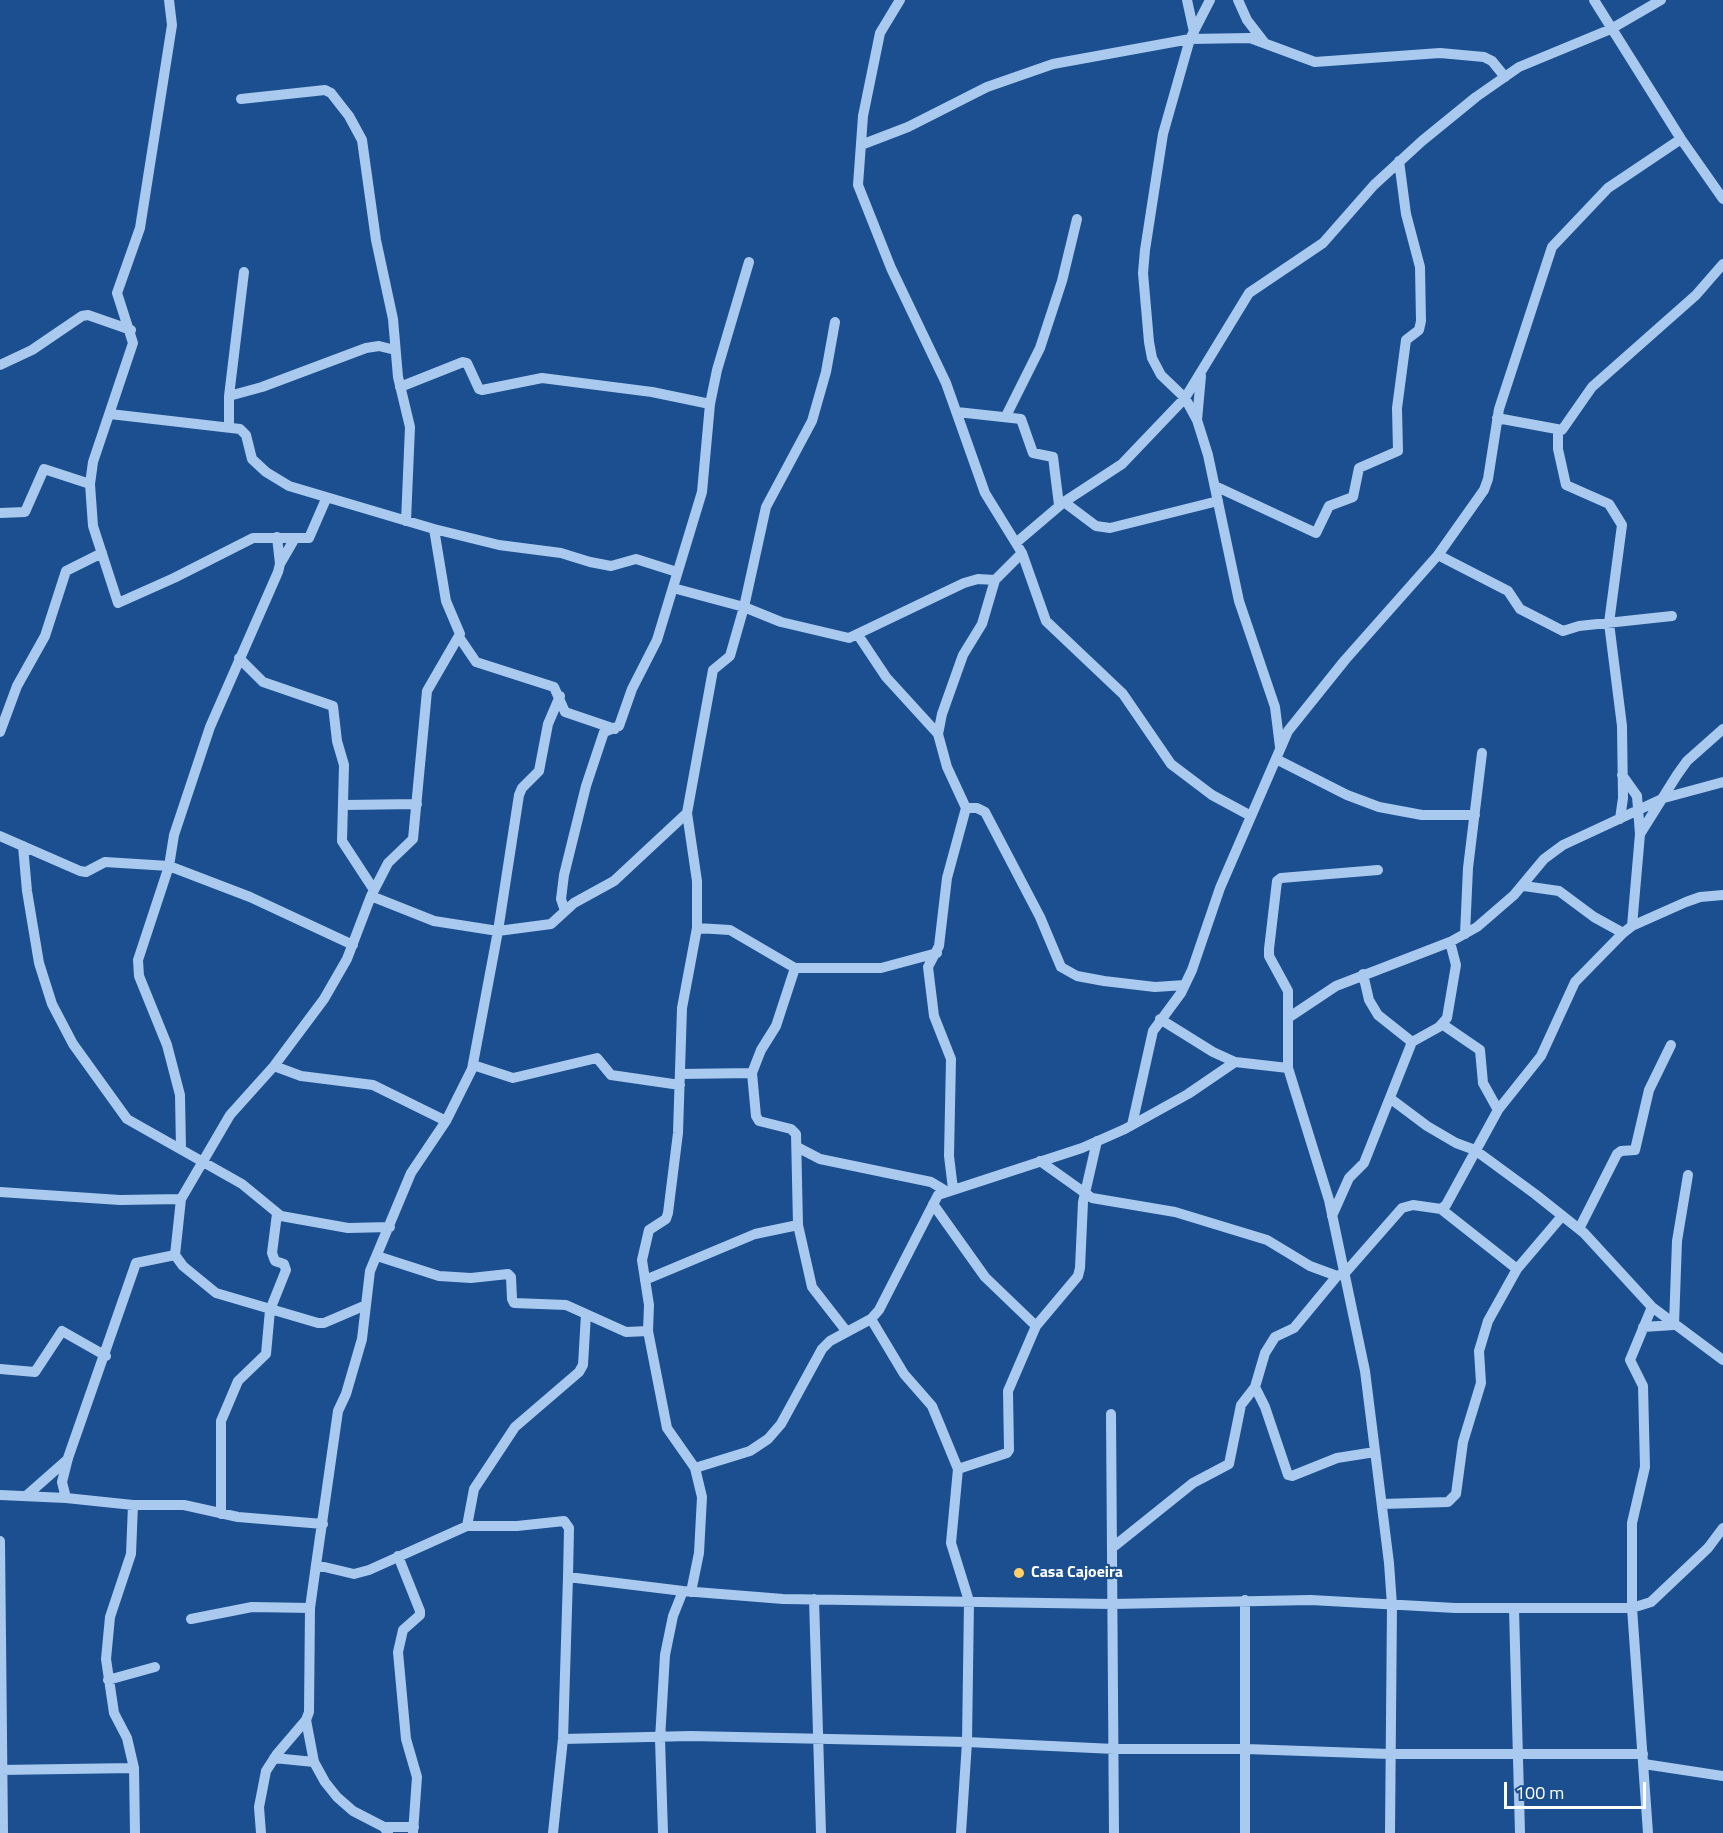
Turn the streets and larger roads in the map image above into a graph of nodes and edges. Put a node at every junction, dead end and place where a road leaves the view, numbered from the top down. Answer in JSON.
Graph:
{"nodes":[{"id":1,"x":169,"y":0,"type":"edge"},
{"id":2,"x":900,"y":0,"type":"edge"},
{"id":3,"x":1186,"y":0,"type":"edge"},
{"id":4,"x":1210,"y":0,"type":"edge"},
{"id":5,"x":1238,"y":0,"type":"edge"},
{"id":6,"x":1594,"y":0,"type":"edge"},
{"id":7,"x":1661,"y":0,"type":"edge"},
{"id":8,"x":1611,"y":29,"type":"junction"},
{"id":9,"x":1192,"y":35,"type":"junction"},
{"id":10,"x":1264,"y":42,"type":"junction"},
{"id":11,"x":1504,"y":77,"type":"junction"},
{"id":12,"x":241,"y":99,"type":"dead end"},
{"id":13,"x":1681,"y":139,"type":"junction"},
{"id":14,"x":861,"y":145,"type":"junction"},
{"id":15,"x":1399,"y":161,"type":"junction"},
{"id":16,"x":1723,"y":198,"type":"edge"},
{"id":17,"x":1077,"y":219,"type":"dead end"},
{"id":18,"x":749,"y":262,"type":"dead end"},
{"id":19,"x":1723,"y":264,"type":"edge"},
{"id":20,"x":244,"y":272,"type":"dead end"},
{"id":21,"x":835,"y":322,"type":"dead end"},
{"id":22,"x":131,"y":330,"type":"junction"},
{"id":23,"x":395,"y":350,"type":"junction"},
{"id":24,"x":0,"y":365,"type":"edge"},
{"id":25,"x":1201,"y":373,"type":"junction"},
{"id":26,"x":400,"y":387,"type":"junction"},
{"id":27,"x":230,"y":396,"type":"junction"},
{"id":28,"x":1185,"y":398,"type":"junction"},
{"id":29,"x":711,"y":404,"type":"junction"},
{"id":30,"x":957,"y":412,"type":"junction"},
{"id":31,"x":110,"y":414,"type":"junction"},
{"id":32,"x":1006,"y":416,"type":"junction"},
{"id":33,"x":1497,"y":418,"type":"junction"},
{"id":34,"x":1197,"y":420,"type":"junction"},
{"id":35,"x":229,"y":427,"type":"junction"},
{"id":36,"x":1558,"y":431,"type":"junction"},
{"id":37,"x":90,"y":484,"type":"junction"},
{"id":38,"x":1215,"y":486,"type":"junction"},
{"id":39,"x":326,"y":499,"type":"junction"},
{"id":40,"x":1218,"y":501,"type":"junction"},
{"id":41,"x":1061,"y":504,"type":"junction"},
{"id":42,"x":0,"y":513,"type":"edge"},
{"id":43,"x":406,"y":521,"type":"junction"},
{"id":44,"x":434,"y":529,"type":"junction"},
{"id":45,"x":277,"y":537,"type":"junction"},
{"id":46,"x":296,"y":538,"type":"junction"},
{"id":47,"x":1017,"y":542,"type":"junction"},
{"id":48,"x":102,"y":553,"type":"junction"},
{"id":49,"x":1022,"y":553,"type":"junction"},
{"id":50,"x":1438,"y":555,"type":"junction"},
{"id":51,"x":280,"y":564,"type":"junction"},
{"id":52,"x":677,"y":572,"type":"junction"},
{"id":53,"x":995,"y":580,"type":"junction"},
{"id":54,"x":672,"y":588,"type":"junction"},
{"id":55,"x":744,"y":607,"type":"junction"},
{"id":56,"x":1672,"y":616,"type":"dead end"},
{"id":57,"x":1609,"y":623,"type":"junction"},
{"id":58,"x":858,"y":635,"type":"junction"},
{"id":59,"x":459,"y":637,"type":"junction"},
{"id":60,"x":239,"y":658,"type":"junction"},
{"id":61,"x":560,"y":696,"type":"junction"},
{"id":62,"x":615,"y":729,"type":"junction"},
{"id":63,"x":1723,"y":729,"type":"edge"},
{"id":64,"x":0,"y":732,"type":"edge"},
{"id":65,"x":938,"y":734,"type":"junction"},
{"id":66,"x":1280,"y":748,"type":"junction"},
{"id":67,"x":1482,"y":753,"type":"dead end"},
{"id":68,"x":1276,"y":759,"type":"junction"},
{"id":69,"x":1622,"y":774,"type":"junction"},
{"id":70,"x":1723,"y":782,"type":"edge"},
{"id":71,"x":1664,"y":798,"type":"junction"},
{"id":72,"x":417,"y":804,"type":"junction"},
{"id":73,"x":344,"y":805,"type":"junction"},
{"id":74,"x":966,"y":808,"type":"junction"},
{"id":75,"x":1640,"y":810,"type":"junction"},
{"id":76,"x":687,"y":813,"type":"junction"},
{"id":77,"x":1475,"y":815,"type":"junction"},
{"id":78,"x":1251,"y":816,"type":"junction"},
{"id":79,"x":1620,"y":819,"type":"junction"},
{"id":80,"x":675,"y":827,"type":"junction"},
{"id":81,"x":690,"y":828,"type":"junction"},
{"id":82,"x":1640,"y":834,"type":"junction"},
{"id":83,"x":0,"y":836,"type":"edge"},
{"id":84,"x":23,"y":846,"type":"junction"},
{"id":85,"x":169,"y":866,"type":"junction"},
{"id":86,"x":1377,"y":870,"type":"dead end"},
{"id":87,"x":1524,"y":886,"type":"junction"},
{"id":88,"x":372,"y":893,"type":"junction"},
{"id":89,"x":1723,"y":895,"type":"edge"},
{"id":90,"x":565,"y":911,"type":"junction"},
{"id":91,"x":697,"y":928,"type":"junction"},
{"id":92,"x":1627,"y":929,"type":"junction"},
{"id":93,"x":498,"y":931,"type":"junction"},
{"id":94,"x":1465,"y":934,"type":"junction"},
{"id":95,"x":1450,"y":942,"type":"junction"},
{"id":96,"x":353,"y":945,"type":"junction"},
{"id":97,"x":937,"y":953,"type":"junction"},
{"id":98,"x":795,"y":968,"type":"junction"},
{"id":99,"x":1363,"y":974,"type":"junction"},
{"id":100,"x":1185,"y":985,"type":"junction"},
{"id":101,"x":1288,"y":1018,"type":"junction"},
{"id":102,"x":1160,"y":1019,"type":"junction"},
{"id":103,"x":1442,"y":1024,"type":"junction"},
{"id":104,"x":1412,"y":1042,"type":"junction"},
{"id":105,"x":1671,"y":1045,"type":"dead end"},
{"id":106,"x":1235,"y":1062,"type":"junction"},
{"id":107,"x":473,"y":1065,"type":"junction"},
{"id":108,"x":274,"y":1066,"type":"junction"},
{"id":109,"x":1287,"y":1068,"type":"junction"},
{"id":110,"x":752,"y":1073,"type":"junction"},
{"id":111,"x":680,"y":1079,"type":"junction"},
{"id":112,"x":1391,"y":1099,"type":"junction"},
{"id":113,"x":1498,"y":1110,"type":"junction"},
{"id":114,"x":447,"y":1121,"type":"junction"},
{"id":115,"x":1132,"y":1125,"type":"junction"},
{"id":116,"x":1097,"y":1141,"type":"junction"},
{"id":117,"x":797,"y":1147,"type":"junction"},
{"id":118,"x":181,"y":1149,"type":"junction"},
{"id":119,"x":1475,"y":1150,"type":"junction"},
{"id":120,"x":1040,"y":1161,"type":"junction"},
{"id":121,"x":204,"y":1163,"type":"junction"},
{"id":122,"x":1688,"y":1175,"type":"dead end"},
{"id":123,"x":949,"y":1190,"type":"junction"},
{"id":124,"x":0,"y":1192,"type":"edge"},
{"id":125,"x":1085,"y":1194,"type":"junction"},
{"id":126,"x":181,"y":1199,"type":"junction"},
{"id":127,"x":933,"y":1204,"type":"junction"},
{"id":128,"x":1441,"y":1209,"type":"junction"},
{"id":129,"x":277,"y":1214,"type":"junction"},
{"id":130,"x":1332,"y":1216,"type":"junction"},
{"id":131,"x":1562,"y":1216,"type":"junction"},
{"id":132,"x":798,"y":1226,"type":"junction"},
{"id":133,"x":390,"y":1227,"type":"junction"},
{"id":134,"x":1579,"y":1229,"type":"junction"},
{"id":135,"x":175,"y":1255,"type":"junction"},
{"id":136,"x":377,"y":1256,"type":"junction"},
{"id":137,"x":1517,"y":1269,"type":"junction"},
{"id":138,"x":1341,"y":1274,"type":"junction"},
{"id":139,"x":645,"y":1280,"type":"junction"},
{"id":140,"x":366,"y":1305,"type":"junction"},
{"id":141,"x":1652,"y":1307,"type":"junction"},
{"id":142,"x":270,"y":1310,"type":"junction"},
{"id":143,"x":586,"y":1314,"type":"junction"},
{"id":144,"x":871,"y":1319,"type":"junction"},
{"id":145,"x":1674,"y":1325,"type":"junction"},
{"id":146,"x":1036,"y":1326,"type":"junction"},
{"id":147,"x":1643,"y":1327,"type":"junction"},
{"id":148,"x":648,"y":1331,"type":"junction"},
{"id":149,"x":848,"y":1332,"type":"junction"},
{"id":150,"x":106,"y":1356,"type":"junction"},
{"id":151,"x":1723,"y":1360,"type":"edge"},
{"id":152,"x":0,"y":1369,"type":"edge"},
{"id":153,"x":1255,"y":1387,"type":"junction"},
{"id":154,"x":1111,"y":1414,"type":"dead end"},
{"id":155,"x":1375,"y":1452,"type":"junction"},
{"id":156,"x":68,"y":1458,"type":"junction"},
{"id":157,"x":694,"y":1468,"type":"junction"},
{"id":158,"x":958,"y":1469,"type":"junction"},
{"id":159,"x":0,"y":1495,"type":"edge"},
{"id":160,"x":26,"y":1496,"type":"junction"},
{"id":161,"x":66,"y":1498,"type":"junction"},
{"id":162,"x":1382,"y":1504,"type":"junction"},
{"id":163,"x":133,"y":1505,"type":"junction"},
{"id":164,"x":221,"y":1514,"type":"junction"},
{"id":165,"x":323,"y":1524,"type":"junction"},
{"id":166,"x":467,"y":1526,"type":"junction"},
{"id":167,"x":1723,"y":1528,"type":"edge"},
{"id":168,"x":0,"y":1541,"type":"edge"},
{"id":169,"x":1112,"y":1548,"type":"junction"},
{"id":170,"x":398,"y":1556,"type":"junction"},
{"id":171,"x":315,"y":1565,"type":"junction"},
{"id":172,"x":568,"y":1577,"type":"junction"},
{"id":173,"x":687,"y":1591,"type":"junction"},
{"id":174,"x":814,"y":1599,"type":"junction"},
{"id":175,"x":1245,"y":1600,"type":"junction"},
{"id":176,"x":969,"y":1601,"type":"junction"},
{"id":177,"x":1112,"y":1604,"type":"junction"},
{"id":178,"x":1392,"y":1605,"type":"junction"},
{"id":179,"x":310,"y":1608,"type":"junction"},
{"id":180,"x":1632,"y":1608,"type":"junction"},
{"id":181,"x":1514,"y":1609,"type":"junction"},
{"id":182,"x":191,"y":1619,"type":"dead end"},
{"id":183,"x":155,"y":1667,"type":"dead end"},
{"id":184,"x":108,"y":1680,"type":"junction"},
{"id":185,"x":306,"y":1720,"type":"junction"},
{"id":186,"x":563,"y":1739,"type":"junction"},
{"id":187,"x":660,"y":1739,"type":"junction"},
{"id":188,"x":818,"y":1739,"type":"junction"},
{"id":189,"x":967,"y":1742,"type":"junction"},
{"id":190,"x":1114,"y":1749,"type":"junction"},
{"id":191,"x":1246,"y":1749,"type":"junction"},
{"id":192,"x":1389,"y":1754,"type":"junction"},
{"id":193,"x":1518,"y":1754,"type":"junction"},
{"id":194,"x":274,"y":1758,"type":"junction"},
{"id":195,"x":1644,"y":1759,"type":"junction"},
{"id":196,"x":314,"y":1762,"type":"junction"},
{"id":197,"x":134,"y":1768,"type":"junction"},
{"id":198,"x":2,"y":1770,"type":"edge"},
{"id":199,"x":1723,"y":1776,"type":"edge"},
{"id":200,"x":386,"y":1830,"type":"edge"},
{"id":201,"x":413,"y":1830,"type":"edge"},
{"id":202,"x":3,"y":1833,"type":"edge"},
{"id":203,"x":135,"y":1833,"type":"edge"},
{"id":204,"x":261,"y":1833,"type":"edge"},
{"id":205,"x":553,"y":1833,"type":"edge"},
{"id":206,"x":663,"y":1833,"type":"edge"},
{"id":207,"x":821,"y":1833,"type":"edge"},
{"id":208,"x":961,"y":1833,"type":"edge"},
{"id":209,"x":1113,"y":1833,"type":"edge"},
{"id":210,"x":1245,"y":1833,"type":"edge"},
{"id":211,"x":1390,"y":1833,"type":"edge"},
{"id":212,"x":1520,"y":1833,"type":"edge"},
{"id":213,"x":1648,"y":1833,"type":"edge"}],
"edges":[{"from":1,"to":22,"type":"street"},
{"from":2,"to":14,"type":"street"},
{"from":3,"to":9,"type":"street"},
{"from":4,"to":9,"type":"street"},
{"from":5,"to":10,"type":"street"},
{"from":6,"to":8,"type":"street"},
{"from":7,"to":8,"type":"street"},
{"from":8,"to":11,"type":"street"},
{"from":8,"to":13,"type":"street"},
{"from":9,"to":10,"type":"street"},
{"from":9,"to":14,"type":"street"},
{"from":9,"to":28,"type":"street"},
{"from":10,"to":11,"type":"street"},
{"from":11,"to":15,"type":"street"},
{"from":12,"to":23,"type":"street"},
{"from":13,"to":16,"type":"street"},
{"from":13,"to":33,"type":"street"},
{"from":14,"to":30,"type":"street"},
{"from":15,"to":25,"type":"street"},
{"from":15,"to":38,"type":"street"},
{"from":17,"to":32,"type":"street"},
{"from":18,"to":29,"type":"street"},
{"from":19,"to":36,"type":"street"},
{"from":20,"to":27,"type":"street"},
{"from":21,"to":55,"type":"street"},
{"from":22,"to":24,"type":"street"},
{"from":22,"to":31,"type":"street"},
{"from":23,"to":26,"type":"street"},
{"from":23,"to":27,"type":"street"},
{"from":25,"to":28,"type":"street"},
{"from":25,"to":34,"type":"street"},
{"from":26,"to":29,"type":"street"},
{"from":26,"to":43,"type":"street"},
{"from":27,"to":35,"type":"street"},
{"from":28,"to":34,"type":"street"},
{"from":28,"to":41,"type":"street"},
{"from":29,"to":52,"type":"street"},
{"from":30,"to":32,"type":"street"},
{"from":30,"to":47,"type":"street"},
{"from":31,"to":35,"type":"street"},
{"from":31,"to":37,"type":"street"},
{"from":32,"to":41,"type":"street"},
{"from":33,"to":36,"type":"street"},
{"from":33,"to":50,"type":"street"},
{"from":34,"to":38,"type":"street"},
{"from":35,"to":39,"type":"street"},
{"from":36,"to":57,"type":"street"},
{"from":37,"to":42,"type":"street"},
{"from":37,"to":48,"type":"street"},
{"from":38,"to":40,"type":"street"},
{"from":39,"to":43,"type":"street"},
{"from":39,"to":46,"type":"street"},
{"from":40,"to":41,"type":"street"},
{"from":40,"to":66,"type":"street"},
{"from":41,"to":47,"type":"street"},
{"from":43,"to":44,"type":"street"},
{"from":44,"to":52,"type":"street"},
{"from":44,"to":59,"type":"street"},
{"from":45,"to":46,"type":"street"},
{"from":45,"to":48,"type":"street"},
{"from":45,"to":51,"type":"street"},
{"from":46,"to":51,"type":"street"},
{"from":47,"to":49,"type":"street"},
{"from":48,"to":64,"type":"street"},
{"from":49,"to":53,"type":"street"},
{"from":49,"to":78,"type":"street"},
{"from":50,"to":57,"type":"street"},
{"from":50,"to":66,"type":"street"},
{"from":51,"to":60,"type":"street"},
{"from":52,"to":54,"type":"street"},
{"from":53,"to":58,"type":"street"},
{"from":53,"to":65,"type":"street"},
{"from":54,"to":55,"type":"street"},
{"from":54,"to":62,"type":"street"},
{"from":55,"to":58,"type":"street"},
{"from":55,"to":76,"type":"street"},
{"from":56,"to":57,"type":"street"},
{"from":57,"to":69,"type":"street"},
{"from":58,"to":65,"type":"street"},
{"from":59,"to":61,"type":"street"},
{"from":59,"to":72,"type":"street"},
{"from":60,"to":73,"type":"street"},
{"from":60,"to":85,"type":"street"},
{"from":61,"to":62,"type":"street"},
{"from":61,"to":93,"type":"street"},
{"from":62,"to":90,"type":"street"},
{"from":63,"to":71,"type":"street"},
{"from":65,"to":74,"type":"street"},
{"from":66,"to":68,"type":"street"},
{"from":67,"to":77,"type":"street"},
{"from":68,"to":77,"type":"street"},
{"from":68,"to":78,"type":"street"},
{"from":69,"to":75,"type":"street"},
{"from":69,"to":79,"type":"street"},
{"from":70,"to":71,"type":"street"},
{"from":71,"to":75,"type":"street"},
{"from":71,"to":82,"type":"street"},
{"from":72,"to":73,"type":"street"},
{"from":72,"to":88,"type":"street"},
{"from":73,"to":88,"type":"street"},
{"from":74,"to":97,"type":"street"},
{"from":74,"to":100,"type":"street"},
{"from":75,"to":79,"type":"street"},
{"from":75,"to":82,"type":"street"},
{"from":76,"to":80,"type":"street"},
{"from":76,"to":81,"type":"street"},
{"from":77,"to":94,"type":"street"},
{"from":78,"to":100,"type":"street"},
{"from":79,"to":87,"type":"street"},
{"from":80,"to":81,"type":"street"},
{"from":80,"to":90,"type":"street"},
{"from":81,"to":91,"type":"street"},
{"from":82,"to":92,"type":"street"},
{"from":83,"to":84,"type":"street"},
{"from":84,"to":85,"type":"street"},
{"from":84,"to":118,"type":"street"},
{"from":85,"to":96,"type":"street"},
{"from":85,"to":118,"type":"street"},
{"from":86,"to":101,"type":"street"},
{"from":87,"to":92,"type":"street"},
{"from":87,"to":94,"type":"street"},
{"from":88,"to":93,"type":"street"},
{"from":88,"to":96,"type":"street"},
{"from":89,"to":92,"type":"street"},
{"from":90,"to":93,"type":"street"},
{"from":91,"to":98,"type":"street"},
{"from":91,"to":111,"type":"street"},
{"from":92,"to":113,"type":"street"},
{"from":93,"to":107,"type":"street"},
{"from":94,"to":95,"type":"street"},
{"from":95,"to":99,"type":"street"},
{"from":95,"to":103,"type":"street"},
{"from":96,"to":108,"type":"street"},
{"from":97,"to":98,"type":"street"},
{"from":97,"to":123,"type":"street"},
{"from":98,"to":110,"type":"street"},
{"from":99,"to":101,"type":"street"},
{"from":99,"to":104,"type":"street"},
{"from":100,"to":102,"type":"street"},
{"from":101,"to":109,"type":"street"},
{"from":102,"to":106,"type":"street"},
{"from":102,"to":115,"type":"street"},
{"from":103,"to":104,"type":"street"},
{"from":103,"to":113,"type":"street"},
{"from":104,"to":112,"type":"street"},
{"from":105,"to":134,"type":"street"},
{"from":106,"to":109,"type":"street"},
{"from":106,"to":115,"type":"street"},
{"from":107,"to":111,"type":"street"},
{"from":107,"to":114,"type":"street"},
{"from":108,"to":114,"type":"street"},
{"from":108,"to":121,"type":"street"},
{"from":109,"to":130,"type":"street"},
{"from":110,"to":111,"type":"street"},
{"from":110,"to":117,"type":"street"},
{"from":111,"to":139,"type":"street"},
{"from":112,"to":119,"type":"street"},
{"from":112,"to":130,"type":"street"},
{"from":113,"to":119,"type":"street"},
{"from":114,"to":133,"type":"street"},
{"from":115,"to":116,"type":"street"},
{"from":116,"to":120,"type":"street"},
{"from":116,"to":125,"type":"street"},
{"from":117,"to":123,"type":"street"},
{"from":117,"to":132,"type":"street"},
{"from":118,"to":121,"type":"street"},
{"from":119,"to":128,"type":"street"},
{"from":119,"to":131,"type":"street"},
{"from":120,"to":123,"type":"street"},
{"from":120,"to":125,"type":"street"},
{"from":121,"to":126,"type":"street"},
{"from":121,"to":129,"type":"street"},
{"from":122,"to":145,"type":"street"},
{"from":123,"to":127,"type":"street"},
{"from":124,"to":126,"type":"street"},
{"from":125,"to":138,"type":"street"},
{"from":125,"to":146,"type":"street"},
{"from":126,"to":135,"type":"street"},
{"from":127,"to":144,"type":"street"},
{"from":127,"to":146,"type":"street"},
{"from":128,"to":137,"type":"street"},
{"from":128,"to":138,"type":"street"},
{"from":129,"to":133,"type":"street"},
{"from":129,"to":142,"type":"street"},
{"from":130,"to":138,"type":"street"},
{"from":131,"to":134,"type":"street"},
{"from":131,"to":137,"type":"street"},
{"from":132,"to":139,"type":"street"},
{"from":132,"to":149,"type":"street"},
{"from":133,"to":136,"type":"street"},
{"from":134,"to":141,"type":"street"},
{"from":135,"to":142,"type":"street"},
{"from":135,"to":150,"type":"street"},
{"from":136,"to":140,"type":"street"},
{"from":136,"to":143,"type":"street"},
{"from":137,"to":162,"type":"street"},
{"from":138,"to":153,"type":"street"},
{"from":138,"to":155,"type":"street"},
{"from":139,"to":148,"type":"street"},
{"from":140,"to":142,"type":"street"},
{"from":140,"to":165,"type":"street"},
{"from":141,"to":145,"type":"street"},
{"from":141,"to":147,"type":"street"},
{"from":142,"to":164,"type":"street"},
{"from":143,"to":148,"type":"street"},
{"from":143,"to":166,"type":"street"},
{"from":144,"to":149,"type":"street"},
{"from":144,"to":158,"type":"street"},
{"from":145,"to":147,"type":"street"},
{"from":145,"to":151,"type":"street"},
{"from":146,"to":158,"type":"street"},
{"from":147,"to":180,"type":"street"},
{"from":148,"to":157,"type":"street"},
{"from":149,"to":157,"type":"street"},
{"from":150,"to":152,"type":"street"},
{"from":150,"to":156,"type":"street"},
{"from":153,"to":155,"type":"street"},
{"from":153,"to":169,"type":"street"},
{"from":154,"to":169,"type":"street"},
{"from":155,"to":162,"type":"street"},
{"from":156,"to":160,"type":"street"},
{"from":156,"to":161,"type":"street"},
{"from":157,"to":173,"type":"street"},
{"from":158,"to":176,"type":"street"},
{"from":159,"to":160,"type":"street"},
{"from":160,"to":161,"type":"street"},
{"from":161,"to":163,"type":"street"},
{"from":162,"to":178,"type":"street"},
{"from":163,"to":164,"type":"street"},
{"from":163,"to":184,"type":"street"},
{"from":164,"to":165,"type":"street"},
{"from":165,"to":171,"type":"street"},
{"from":166,"to":170,"type":"street"},
{"from":166,"to":172,"type":"street"},
{"from":167,"to":180,"type":"street"},
{"from":168,"to":198,"type":"street"},
{"from":169,"to":177,"type":"street"},
{"from":170,"to":171,"type":"street"},
{"from":170,"to":201,"type":"street"},
{"from":171,"to":179,"type":"street"},
{"from":172,"to":173,"type":"street"},
{"from":172,"to":186,"type":"street"},
{"from":173,"to":174,"type":"street"},
{"from":173,"to":187,"type":"street"},
{"from":174,"to":176,"type":"street"},
{"from":174,"to":188,"type":"street"},
{"from":175,"to":177,"type":"street"},
{"from":175,"to":178,"type":"street"},
{"from":175,"to":191,"type":"street"},
{"from":176,"to":177,"type":"street"},
{"from":176,"to":189,"type":"street"},
{"from":177,"to":190,"type":"street"},
{"from":178,"to":181,"type":"street"},
{"from":178,"to":192,"type":"street"},
{"from":179,"to":182,"type":"street"},
{"from":179,"to":185,"type":"street"},
{"from":180,"to":181,"type":"street"},
{"from":180,"to":195,"type":"street"},
{"from":181,"to":193,"type":"street"},
{"from":183,"to":184,"type":"street"},
{"from":184,"to":197,"type":"street"},
{"from":185,"to":194,"type":"street"},
{"from":185,"to":196,"type":"street"},
{"from":186,"to":187,"type":"street"},
{"from":186,"to":205,"type":"street"},
{"from":187,"to":188,"type":"street"},
{"from":187,"to":206,"type":"street"},
{"from":188,"to":189,"type":"street"},
{"from":188,"to":207,"type":"street"},
{"from":189,"to":190,"type":"street"},
{"from":189,"to":208,"type":"street"},
{"from":190,"to":191,"type":"street"},
{"from":190,"to":209,"type":"street"},
{"from":191,"to":192,"type":"street"},
{"from":191,"to":210,"type":"street"},
{"from":192,"to":193,"type":"street"},
{"from":192,"to":211,"type":"street"},
{"from":193,"to":195,"type":"street"},
{"from":193,"to":212,"type":"street"},
{"from":194,"to":196,"type":"street"},
{"from":194,"to":204,"type":"street"},
{"from":195,"to":199,"type":"street"},
{"from":195,"to":213,"type":"street"},
{"from":196,"to":200,"type":"street"},
{"from":197,"to":198,"type":"street"},
{"from":197,"to":203,"type":"street"},
{"from":198,"to":202,"type":"street"},
{"from":200,"to":201,"type":"street"}]}
